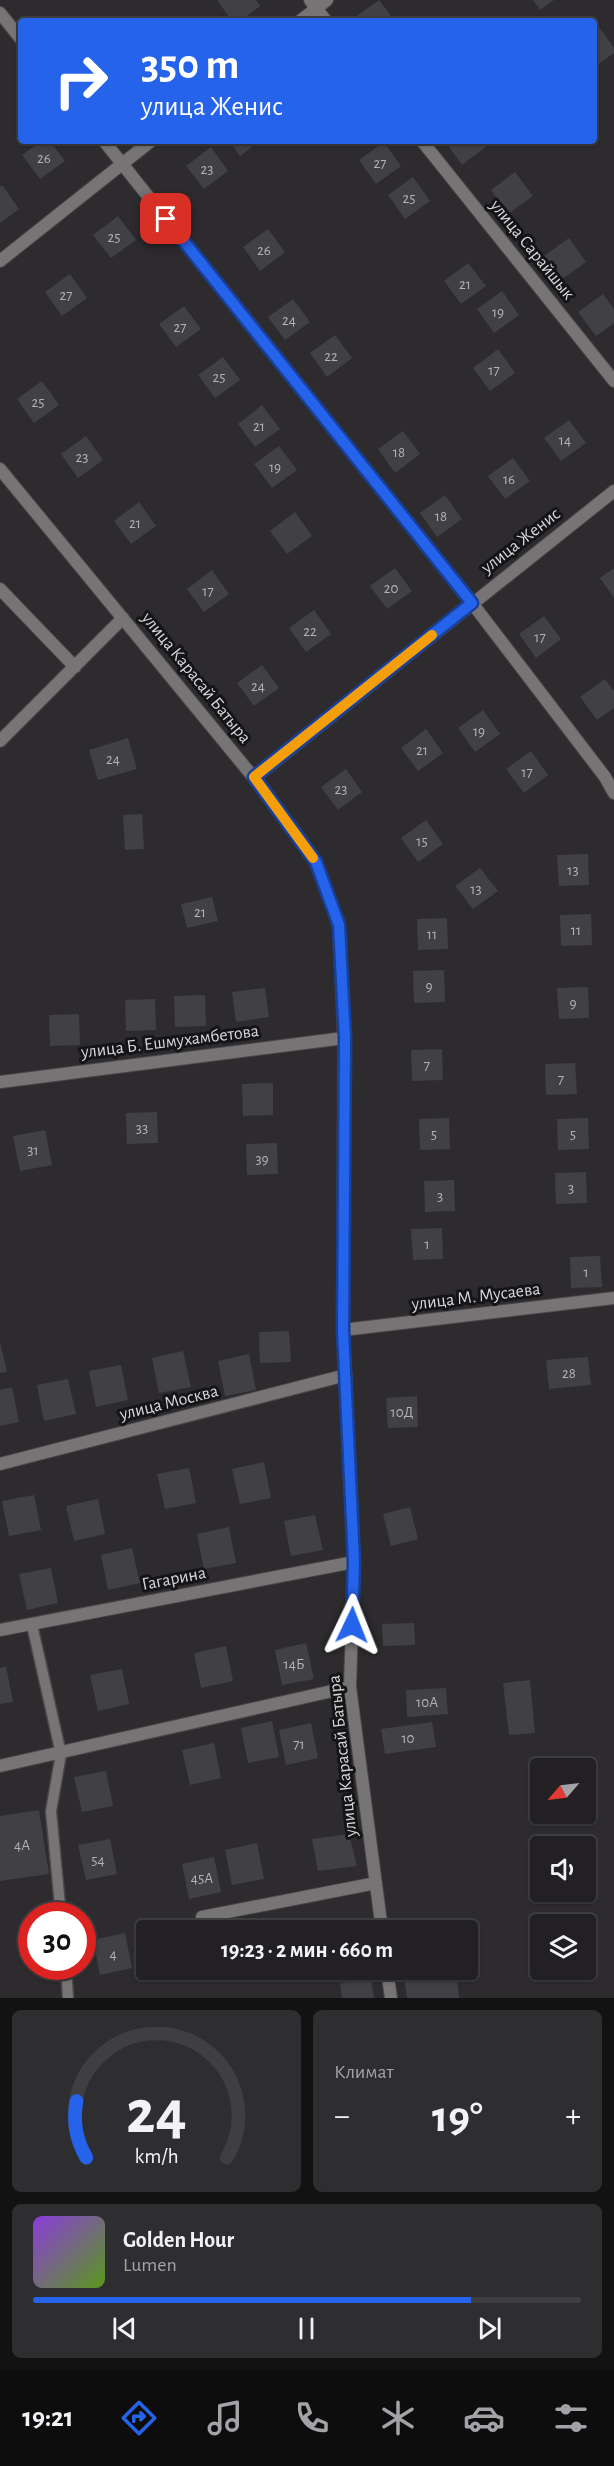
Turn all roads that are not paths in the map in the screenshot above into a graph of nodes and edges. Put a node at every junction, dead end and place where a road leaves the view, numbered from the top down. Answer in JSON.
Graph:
{"nodes":[{"id":1,"x":327,"y":0,"type":"edge"},
{"id":2,"x":313,"y":4,"type":"edge"},
{"id":3,"x":0,"y":13,"type":"edge"},
{"id":4,"x":302,"y":18,"type":"edge"},
{"id":5,"x":324,"y":18,"type":"edge"},
{"id":6,"x":18,"y":35,"type":"edge"},
{"id":7,"x":106,"y":144,"type":"edge"},
{"id":8,"x":148,"y":144,"type":"edge"},
{"id":9,"x":424,"y":144,"type":"edge"},
{"id":10,"x":123,"y":164,"type":"junction"},
{"id":11,"x":0,"y":261,"type":"edge"},
{"id":12,"x":614,"y":381,"type":"edge"},
{"id":13,"x":0,"y":469,"type":"edge"},
{"id":14,"x":614,"y":491,"type":"edge"},
{"id":15,"x":0,"y":589,"type":"edge"},
{"id":16,"x":472,"y":603,"type":"junction"},
{"id":17,"x":123,"y":618,"type":"junction"},
{"id":18,"x":75,"y":667,"type":"junction"},
{"id":19,"x":0,"y":741,"type":"edge"},
{"id":20,"x":254,"y":777,"type":"junction"},
{"id":21,"x":614,"y":793,"type":"edge"},
{"id":22,"x":345,"y":1038,"type":"junction"},
{"id":23,"x":0,"y":1082,"type":"edge"},
{"id":24,"x":614,"y":1298,"type":"edge"},
{"id":25,"x":343,"y":1330,"type":"junction"},
{"id":26,"x":346,"y":1376,"type":"junction"},
{"id":27,"x":0,"y":1464,"type":"edge"},
{"id":28,"x":354,"y":1562,"type":"junction"},
{"id":29,"x":32,"y":1625,"type":"junction"},
{"id":30,"x":0,"y":1630,"type":"edge"},
{"id":31,"x":350,"y":1687,"type":"junction"},
{"id":32,"x":61,"y":1754,"type":"junction"},
{"id":33,"x":0,"y":1766,"type":"edge"},
{"id":34,"x":375,"y":1883,"type":"junction"},
{"id":35,"x":60,"y":1902,"type":"edge"},
{"id":36,"x":202,"y":1917,"type":"dead end"},
{"id":37,"x":381,"y":1920,"type":"edge"},
{"id":38,"x":67,"y":1980,"type":"edge"},
{"id":39,"x":388,"y":1980,"type":"edge"},
{"id":40,"x":69,"y":1998,"type":"edge"},
{"id":41,"x":391,"y":1998,"type":"edge"}],
"edges":[{"from":1,"to":2,"type":"street"},
{"from":2,"to":4,"type":"street"},
{"from":2,"to":5,"type":"street"},
{"from":3,"to":6,"type":"street"},
{"from":7,"to":10,"type":"street"},
{"from":8,"to":10,"type":"street"},
{"from":9,"to":12,"type":"street","name":"улица Сарайшык"},
{"from":10,"to":11,"type":"street"},
{"from":10,"to":16,"type":"street"},
{"from":13,"to":17,"type":"street","name":"улица Карасай Батыра"},
{"from":14,"to":16,"type":"street","name":"улица Женис"},
{"from":15,"to":18,"type":"street"},
{"from":16,"to":20,"type":"street","name":"улица Женис"},
{"from":16,"to":21,"type":"street"},
{"from":17,"to":18,"type":"street"},
{"from":17,"to":20,"type":"street","name":"улица Карасай Батыра"},
{"from":18,"to":19,"type":"street"},
{"from":20,"to":22,"type":"street","name":"улица Карасай Батыра"},
{"from":22,"to":23,"type":"street","name":"улица Б. Ешмухамбетова"},
{"from":22,"to":25,"type":"street","name":"улица Карасай Батыра"},
{"from":24,"to":25,"type":"street","name":"улица М. Мусаева"},
{"from":25,"to":26,"type":"street","name":"улица Карасай Батыра"},
{"from":26,"to":27,"type":"street","name":"улица Москва"},
{"from":26,"to":28,"type":"street","name":"улица Карасай Батыра"},
{"from":28,"to":29,"type":"street","name":"Гагарина"},
{"from":28,"to":31,"type":"street","name":"улица Карасай Батыра"},
{"from":29,"to":30,"type":"street","name":"Гагарина"},
{"from":29,"to":32,"type":"lane"},
{"from":31,"to":32,"type":"street"},
{"from":31,"to":34,"type":"street","name":"улица Карасай Батыра"},
{"from":32,"to":33,"type":"street"},
{"from":32,"to":35,"type":"lane"},
{"from":34,"to":36,"type":"street"},
{"from":34,"to":37,"type":"street","name":"улица Карасай Батыра"},
{"from":38,"to":40,"type":"lane"},
{"from":39,"to":41,"type":"street"}]}
